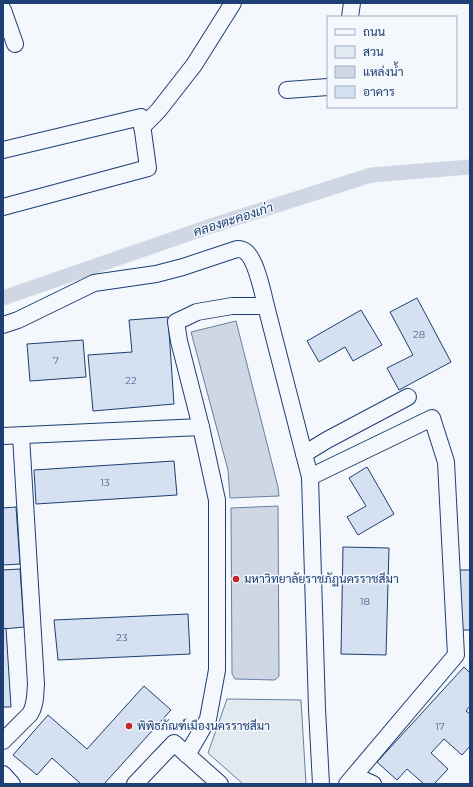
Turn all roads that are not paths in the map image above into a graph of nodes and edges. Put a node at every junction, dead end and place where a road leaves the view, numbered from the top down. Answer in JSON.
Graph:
{"nodes":[{"id":1,"x":233,"y":3,"type":"edge"},
{"id":2,"x":352,"y":3,"type":"edge"},
{"id":3,"x":3,"y":10,"type":"edge"},
{"id":4,"x":350,"y":16,"type":"edge"},
{"id":5,"x":15,"y":44,"type":"dead end"},
{"id":6,"x":327,"y":87,"type":"edge"},
{"id":7,"x":286,"y":90,"type":"dead end"},
{"id":8,"x":142,"y":127,"type":"junction"},
{"id":9,"x":3,"y":150,"type":"edge"},
{"id":10,"x":3,"y":207,"type":"edge"},
{"id":11,"x":266,"y":306,"type":"junction"},
{"id":12,"x":3,"y":325,"type":"edge"},
{"id":13,"x":408,"y":397,"type":"dead end"},
{"id":14,"x":201,"y":427,"type":"junction"},
{"id":15,"x":3,"y":436,"type":"edge"},
{"id":16,"x":21,"y":436,"type":"junction"},
{"id":17,"x":304,"y":454,"type":"junction"},
{"id":18,"x":310,"y":477,"type":"junction"},
{"id":19,"x":3,"y":741,"type":"edge"},
{"id":20,"x":188,"y":755,"type":"junction"},
{"id":21,"x":3,"y":774,"type":"edge"},
{"id":22,"x":351,"y":780,"type":"edge"},
{"id":23,"x":12,"y":784,"type":"edge"},
{"id":24,"x":135,"y":784,"type":"edge"},
{"id":25,"x":220,"y":784,"type":"edge"},
{"id":26,"x":322,"y":784,"type":"edge"},
{"id":27,"x":373,"y":784,"type":"edge"}],
"edges":[{"from":1,"to":8,"type":"street"},
{"from":2,"to":4,"type":"street"},
{"from":3,"to":5,"type":"street"},
{"from":6,"to":7,"type":"street"},
{"from":8,"to":9,"type":"street"},
{"from":8,"to":10,"type":"street"},
{"from":11,"to":12,"type":"street"},
{"from":11,"to":14,"type":"street"},
{"from":11,"to":17,"type":"street"},
{"from":13,"to":17,"type":"street"},
{"from":14,"to":16,"type":"street"},
{"from":14,"to":20,"type":"street"},
{"from":15,"to":16,"type":"street"},
{"from":16,"to":19,"type":"street"},
{"from":17,"to":18,"type":"street"},
{"from":18,"to":22,"type":"street"},
{"from":18,"to":26,"type":"street"},
{"from":20,"to":24,"type":"street"},
{"from":20,"to":25,"type":"street"},
{"from":21,"to":23,"type":"street"},
{"from":22,"to":27,"type":"street"}]}
